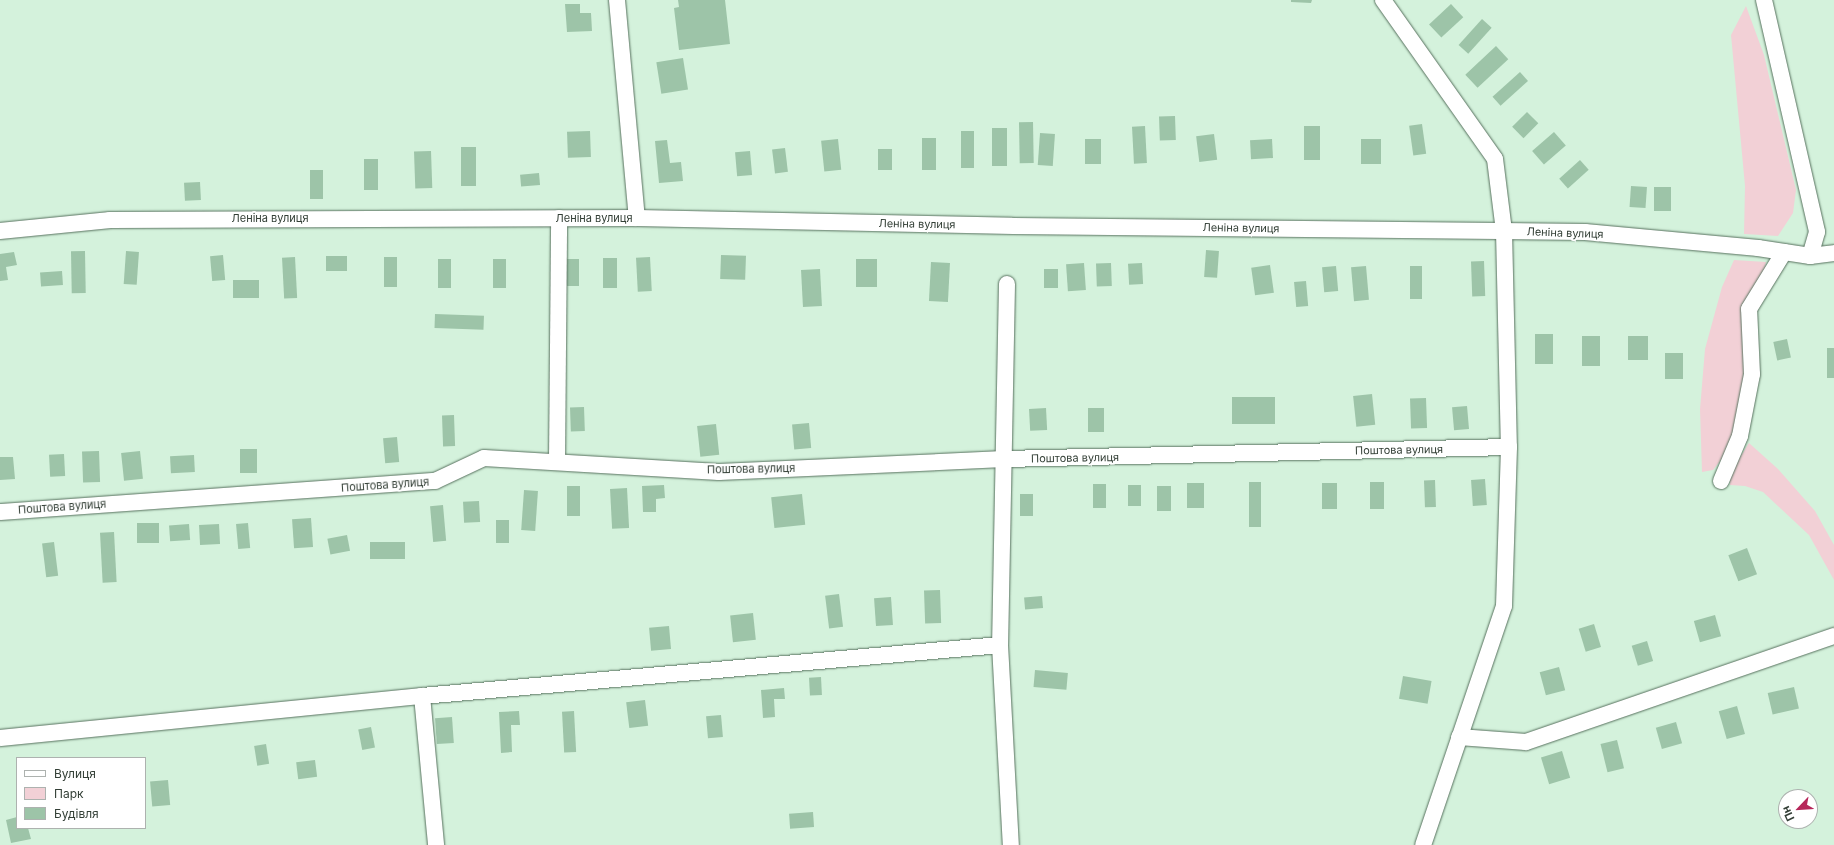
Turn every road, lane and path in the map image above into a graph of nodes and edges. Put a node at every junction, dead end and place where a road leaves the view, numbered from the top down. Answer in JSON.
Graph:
{"nodes":[{"id":1,"x":617,"y":0,"type":"edge"},
{"id":2,"x":1383,"y":0,"type":"edge"},
{"id":3,"x":1764,"y":0,"type":"edge"},
{"id":4,"x":559,"y":218,"type":"junction"},
{"id":5,"x":637,"y":218,"type":"junction"},
{"id":6,"x":0,"y":231,"type":"edge"},
{"id":7,"x":1504,"y":231,"type":"junction"},
{"id":8,"x":1784,"y":252,"type":"junction"},
{"id":9,"x":1834,"y":252,"type":"edge"},
{"id":10,"x":1810,"y":256,"type":"junction"},
{"id":11,"x":1007,"y":284,"type":"dead end"},
{"id":12,"x":1509,"y":447,"type":"junction"},
{"id":13,"x":1004,"y":459,"type":"junction"},
{"id":14,"x":557,"y":462,"type":"junction"},
{"id":15,"x":1721,"y":481,"type":"dead end"},
{"id":16,"x":0,"y":512,"type":"edge"},
{"id":17,"x":1834,"y":636,"type":"edge"},
{"id":18,"x":1000,"y":645,"type":"junction"},
{"id":19,"x":422,"y":696,"type":"junction"},
{"id":20,"x":1459,"y":737,"type":"junction"},
{"id":21,"x":0,"y":738,"type":"edge"},
{"id":22,"x":436,"y":845,"type":"edge"},
{"id":23,"x":1011,"y":845,"type":"edge"},
{"id":24,"x":1423,"y":845,"type":"edge"}],
"edges":[{"from":1,"to":5,"type":"street"},
{"from":2,"to":7,"type":"street"},
{"from":3,"to":10,"type":"street"},
{"from":4,"to":5,"type":"street","name":"Леніна вулиця"},
{"from":4,"to":6,"type":"street","name":"Леніна вулиця"},
{"from":4,"to":14,"type":"street"},
{"from":5,"to":7,"type":"street","name":"Леніна вулиця"},
{"from":7,"to":8,"type":"street","name":"Леніна вулиця"},
{"from":7,"to":12,"type":"street"},
{"from":8,"to":10,"type":"street","name":"Леніна вулиця"},
{"from":8,"to":15,"type":"street"},
{"from":9,"to":10,"type":"street","name":"Леніна вулиця"},
{"from":11,"to":13,"type":"street"},
{"from":12,"to":13,"type":"street","name":"Поштова вулиця"},
{"from":12,"to":20,"type":"street"},
{"from":13,"to":14,"type":"street","name":"Поштова вулиця"},
{"from":13,"to":18,"type":"street"},
{"from":14,"to":16,"type":"street","name":"Поштова вулиця"},
{"from":17,"to":20,"type":"street"},
{"from":18,"to":19,"type":"street"},
{"from":18,"to":23,"type":"street"},
{"from":19,"to":21,"type":"street"},
{"from":19,"to":22,"type":"street"},
{"from":20,"to":24,"type":"street"}]}
